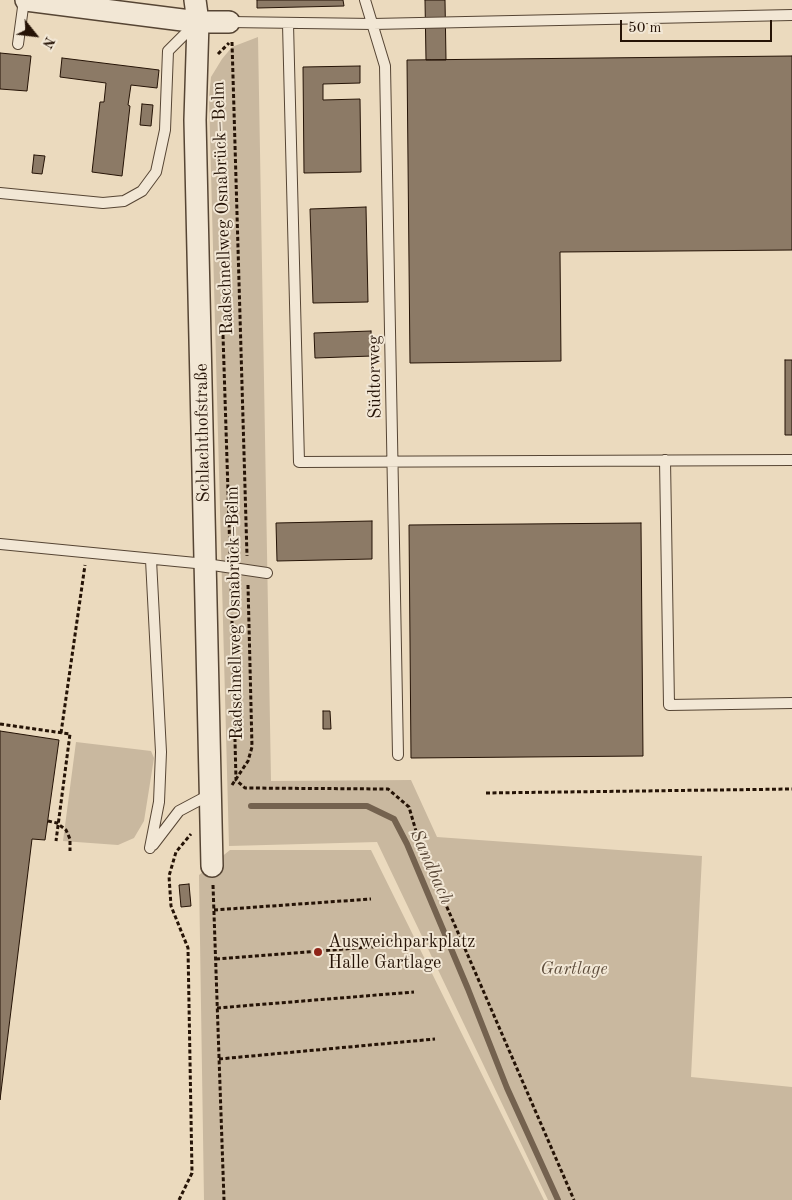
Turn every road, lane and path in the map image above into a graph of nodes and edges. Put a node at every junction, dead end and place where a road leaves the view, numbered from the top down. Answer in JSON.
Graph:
{"nodes":[{"id":1,"x":25,"y":0,"type":"edge"},
{"id":2,"x":195,"y":0,"type":"edge"},
{"id":3,"x":365,"y":0,"type":"edge"},
{"id":4,"x":792,"y":15,"type":"edge"},
{"id":5,"x":198,"y":22,"type":"junction"},
{"id":6,"x":288,"y":24,"type":"junction"},
{"id":7,"x":373,"y":24,"type":"junction"},
{"id":8,"x":235,"y":28,"type":"junction"},
{"id":9,"x":18,"y":44,"type":"dead end"},
{"id":10,"x":217,"y":56,"type":"dead end"},
{"id":11,"x":0,"y":193,"type":"edge"},
{"id":12,"x":222,"y":327,"type":"dead end"},
{"id":13,"x":665,"y":460,"type":"junction"},
{"id":14,"x":792,"y":460,"type":"edge"},
{"id":15,"x":392,"y":462,"type":"junction"},
{"id":16,"x":0,"y":544,"type":"edge"},
{"id":17,"x":87,"y":554,"type":"junction"},
{"id":18,"x":151,"y":560,"type":"junction"},
{"id":19,"x":206,"y":564,"type":"junction"},
{"id":20,"x":231,"y":567,"type":"junction"},
{"id":21,"x":248,"y":569,"type":"junction"},
{"id":22,"x":267,"y":573,"type":"dead end"},
{"id":23,"x":792,"y":703,"type":"edge"},
{"id":24,"x":0,"y":724,"type":"edge"},
{"id":25,"x":62,"y":733,"type":"junction"},
{"id":26,"x":398,"y":755,"type":"dead end"},
{"id":27,"x":236,"y":780,"type":"junction"},
{"id":28,"x":792,"y":789,"type":"edge"},
{"id":29,"x":486,"y":793,"type":"dead end"},
{"id":30,"x":211,"y":802,"type":"junction"},
{"id":31,"x":48,"y":821,"type":"dead end"},
{"id":32,"x":56,"y":841,"type":"dead end"},
{"id":33,"x":70,"y":851,"type":"dead end"},
{"id":34,"x":212,"y":866,"type":"joint"},
{"id":35,"x":371,"y":899,"type":"dead end"},
{"id":36,"x":214,"y":910,"type":"junction"},
{"id":37,"x":396,"y":945,"type":"dead end"},
{"id":38,"x":216,"y":960,"type":"junction"},
{"id":39,"x":414,"y":992,"type":"dead end"},
{"id":40,"x":217,"y":1008,"type":"junction"},
{"id":41,"x":435,"y":1039,"type":"dead end"},
{"id":42,"x":219,"y":1059,"type":"junction"},
{"id":43,"x":179,"y":1200,"type":"edge"},
{"id":44,"x":224,"y":1200,"type":"edge"},
{"id":45,"x":574,"y":1200,"type":"edge"}],
"edges":[{"from":1,"to":5,"type":"street"},
{"from":1,"to":9,"type":"lane"},
{"from":2,"to":5,"type":"street","name":"Schlachthofstraße"},
{"from":3,"to":7,"type":"lane","name":"Südtorweg"},
{"from":4,"to":7,"type":"lane"},
{"from":5,"to":8,"type":"street"},
{"from":5,"to":11,"type":"lane"},
{"from":5,"to":19,"type":"street","name":"Schlachthofstraße"},
{"from":6,"to":7,"type":"lane"},
{"from":6,"to":8,"type":"lane"},
{"from":6,"to":15,"type":"lane"},
{"from":7,"to":15,"type":"lane","name":"Südtorweg"},
{"from":8,"to":10,"type":"path"},
{"from":8,"to":21,"type":"path","name":"Radschnellweg Osnabrück–Belm"},
{"from":12,"to":20,"type":"path"},
{"from":13,"to":14,"type":"lane"},
{"from":13,"to":15,"type":"lane"},
{"from":13,"to":23,"type":"lane"},
{"from":15,"to":26,"type":"lane","name":"Südtorweg"},
{"from":16,"to":17,"type":"lane"},
{"from":17,"to":18,"type":"lane"},
{"from":17,"to":25,"type":"path"},
{"from":18,"to":19,"type":"lane"},
{"from":18,"to":30,"type":"lane"},
{"from":19,"to":20,"type":"lane"},
{"from":19,"to":30,"type":"street","name":"Schlachthofstraße"},
{"from":20,"to":21,"type":"lane"},
{"from":20,"to":27,"type":"path"},
{"from":21,"to":22,"type":"lane"},
{"from":21,"to":27,"type":"path","name":"Radschnellweg Osnabrück–Belm"},
{"from":24,"to":25,"type":"path"},
{"from":25,"to":32,"type":"path"},
{"from":27,"to":30,"type":"path","name":"Radschnellweg Osnabrück–Belm"},
{"from":27,"to":45,"type":"path"},
{"from":28,"to":29,"type":"path"},
{"from":30,"to":34,"type":"street","name":"Schlachthofstraße"},
{"from":30,"to":43,"type":"path","name":"Radschnellweg Osnabrück–Belm"},
{"from":31,"to":33,"type":"path","bridge":true},
{"from":34,"to":36,"type":"path"},
{"from":35,"to":36,"type":"path"},
{"from":36,"to":38,"type":"path"},
{"from":37,"to":38,"type":"path"},
{"from":38,"to":40,"type":"path"},
{"from":39,"to":40,"type":"path"},
{"from":40,"to":42,"type":"path"},
{"from":41,"to":42,"type":"path"},
{"from":42,"to":44,"type":"path"}]}
